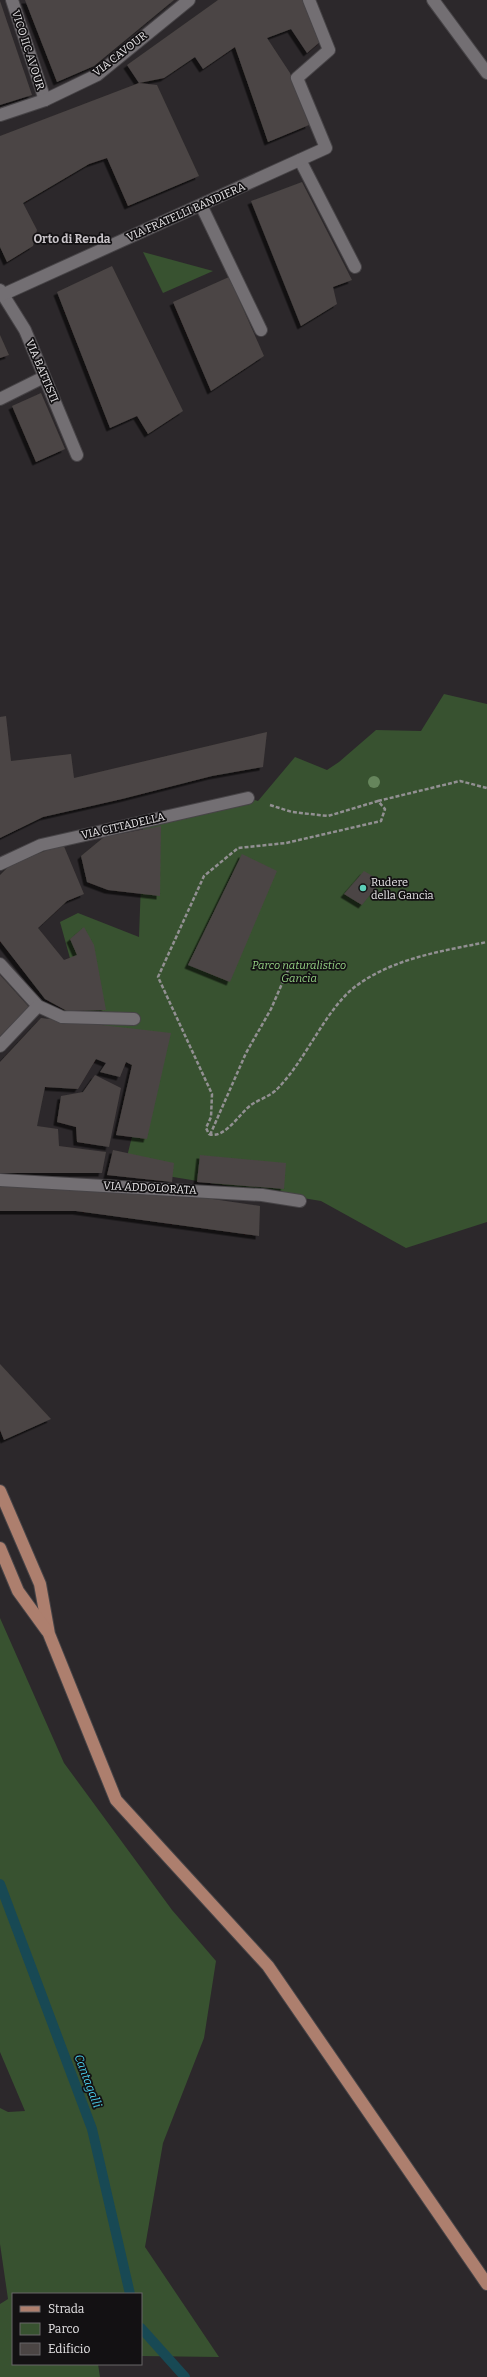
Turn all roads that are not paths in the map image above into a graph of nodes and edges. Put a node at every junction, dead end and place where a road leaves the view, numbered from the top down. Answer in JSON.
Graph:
{"nodes":[{"id":1,"x":12,"y":0,"type":"edge"},
{"id":2,"x":190,"y":0,"type":"edge"},
{"id":3,"x":309,"y":0,"type":"edge"},
{"id":4,"x":433,"y":0,"type":"edge"},
{"id":5,"x":487,"y":73,"type":"edge"},
{"id":6,"x":44,"y":100,"type":"junction"},
{"id":7,"x":0,"y":115,"type":"edge"},
{"id":8,"x":300,"y":160,"type":"junction"},
{"id":9,"x":201,"y":205,"type":"junction"},
{"id":10,"x":355,"y":267,"type":"dead end"},
{"id":11,"x":1,"y":292,"type":"edge"},
{"id":12,"x":261,"y":330,"type":"dead end"},
{"id":13,"x":44,"y":377,"type":"junction"},
{"id":14,"x":0,"y":399,"type":"edge"},
{"id":15,"x":77,"y":455,"type":"dead end"},
{"id":16,"x":248,"y":798,"type":"road end"},
{"id":17,"x":0,"y":864,"type":"edge"},
{"id":18,"x":0,"y":964,"type":"edge"},
{"id":19,"x":38,"y":1006,"type":"junction"},
{"id":20,"x":134,"y":1019,"type":"dead end"},
{"id":21,"x":0,"y":1046,"type":"edge"},
{"id":22,"x":0,"y":1180,"type":"edge"},
{"id":23,"x":300,"y":1201,"type":"dead end"},
{"id":24,"x":0,"y":1492,"type":"edge"},
{"id":25,"x":0,"y":1548,"type":"edge"},
{"id":26,"x":49,"y":1634,"type":"junction"},
{"id":27,"x":487,"y":2284,"type":"edge"}],
"edges":[{"from":1,"to":6,"type":"street","name":"VICO IIC AVOUR"},
{"from":2,"to":6,"type":"street","name":"VIA CAVOUR"},
{"from":3,"to":8,"type":"street","name":"VIA FRATELLI BANDIERA"},
{"from":4,"to":5,"type":"street"},
{"from":6,"to":7,"type":"street","name":"VIA CAVOUR"},
{"from":8,"to":9,"type":"street","name":"VIA FRATELLI BANDIERA"},
{"from":8,"to":10,"type":"street"},
{"from":9,"to":11,"type":"street","name":"VIA FRATELLI BANDIERA"},
{"from":9,"to":12,"type":"street"},
{"from":11,"to":13,"type":"street","name":"VIA BATTISTI"},
{"from":13,"to":14,"type":"street"},
{"from":13,"to":15,"type":"street","name":"VIA BATTISTI"},
{"from":16,"to":17,"type":"street","name":"VIA CITTADELLA"},
{"from":18,"to":19,"type":"street"},
{"from":19,"to":20,"type":"street"},
{"from":19,"to":21,"type":"street"},
{"from":22,"to":23,"type":"street","name":"VIA ADDOLORATA"},
{"from":24,"to":26,"type":"main road"},
{"from":25,"to":26,"type":"main road"},
{"from":26,"to":27,"type":"main road"}]}
